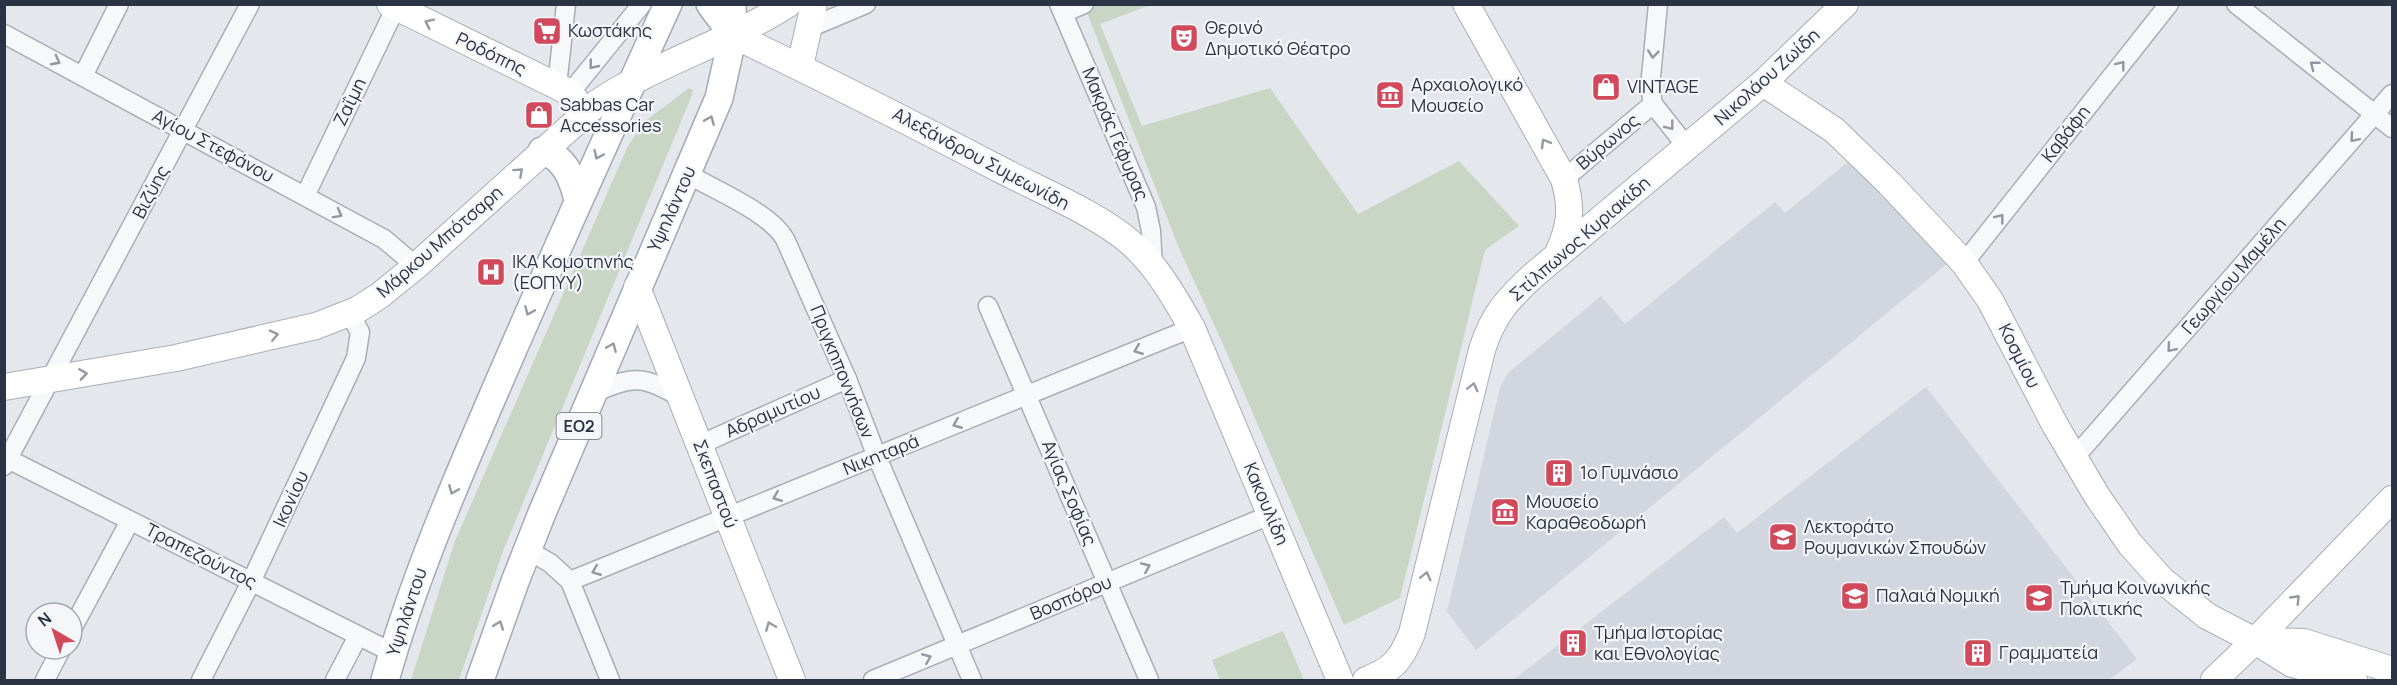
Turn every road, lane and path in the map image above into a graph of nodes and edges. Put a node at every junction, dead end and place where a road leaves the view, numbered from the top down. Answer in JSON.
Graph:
{"nodes":[{"id":1,"x":119,"y":4,"type":"edge"},
{"id":2,"x":250,"y":4,"type":"edge"},
{"id":3,"x":566,"y":4,"type":"edge"},
{"id":4,"x":642,"y":4,"type":"edge"},
{"id":5,"x":668,"y":4,"type":"edge"},
{"id":6,"x":710,"y":4,"type":"edge"},
{"id":7,"x":732,"y":4,"type":"edge"},
{"id":8,"x":788,"y":4,"type":"edge"},
{"id":9,"x":866,"y":4,"type":"edge"},
{"id":10,"x":1084,"y":4,"type":"edge"},
{"id":11,"x":1466,"y":4,"type":"edge"},
{"id":12,"x":1658,"y":4,"type":"edge"},
{"id":13,"x":1845,"y":4,"type":"edge"},
{"id":14,"x":2169,"y":4,"type":"edge"},
{"id":15,"x":2236,"y":4,"type":"edge"},
{"id":16,"x":393,"y":6,"type":"edge"},
{"id":17,"x":1061,"y":9,"type":"edge"},
{"id":18,"x":811,"y":16,"type":"edge"},
{"id":19,"x":4,"y":34,"type":"edge"},
{"id":20,"x":733,"y":35,"type":"junction"},
{"id":21,"x":800,"y":66,"type":"junction"},
{"id":22,"x":83,"y":76,"type":"junction"},
{"id":23,"x":632,"y":83,"type":"junction"},
{"id":24,"x":1763,"y":83,"type":"junction"},
{"id":25,"x":2392,"y":94,"type":"edge"},
{"id":26,"x":571,"y":97,"type":"junction"},
{"id":27,"x":1653,"y":104,"type":"junction"},
{"id":28,"x":2375,"y":114,"type":"junction"},
{"id":29,"x":2392,"y":128,"type":"edge"},
{"id":30,"x":183,"y":130,"type":"junction"},
{"id":31,"x":1687,"y":147,"type":"junction"},
{"id":32,"x":542,"y":151,"type":"junction"},
{"id":33,"x":688,"y":174,"type":"junction"},
{"id":34,"x":1564,"y":179,"type":"junction"},
{"id":35,"x":305,"y":196,"type":"junction"},
{"id":36,"x":578,"y":200,"type":"junction"},
{"id":37,"x":1557,"y":256,"type":"junction"},
{"id":38,"x":1964,"y":264,"type":"junction"},
{"id":39,"x":416,"y":266,"type":"junction"},
{"id":40,"x":1153,"y":268,"type":"junction"},
{"id":41,"x":638,"y":287,"type":"junction"},
{"id":42,"x":988,"y":306,"type":"dead end"},
{"id":43,"x":349,"y":314,"type":"junction"},
{"id":44,"x":1192,"y":328,"type":"junction"},
{"id":45,"x":51,"y":379,"type":"junction"},
{"id":46,"x":847,"y":379,"type":"junction"},
{"id":47,"x":4,"y":387,"type":"edge"},
{"id":48,"x":592,"y":394,"type":"junction"},
{"id":49,"x":1028,"y":395,"type":"junction"},
{"id":50,"x":681,"y":398,"type":"junction"},
{"id":51,"x":699,"y":445,"type":"junction"},
{"id":52,"x":877,"y":457,"type":"junction"},
{"id":53,"x":2074,"y":458,"type":"junction"},
{"id":54,"x":6,"y":463,"type":"edge"},
{"id":55,"x":2392,"y":499,"type":"edge"},
{"id":56,"x":1270,"y":515,"type":"junction"},
{"id":57,"x":728,"y":517,"type":"junction"},
{"id":58,"x":130,"y":521,"type":"junction"},
{"id":59,"x":528,"y":550,"type":"junction"},
{"id":60,"x":570,"y":581,"type":"junction"},
{"id":61,"x":251,"y":582,"type":"junction"},
{"id":62,"x":1107,"y":583,"type":"junction"},
{"id":63,"x":84,"y":607,"type":"edge"},
{"id":64,"x":1412,"y":633,"type":"junction"},
{"id":65,"x":358,"y":636,"type":"junction"},
{"id":66,"x":2255,"y":641,"type":"junction"},
{"id":67,"x":957,"y":645,"type":"junction"},
{"id":68,"x":393,"y":653,"type":"junction"},
{"id":69,"x":56,"y":661,"type":"edge"},
{"id":70,"x":2392,"y":670,"type":"edge"},
{"id":71,"x":2297,"y":672,"type":"edge"},
{"id":72,"x":45,"y":681,"type":"edge"},
{"id":73,"x":201,"y":681,"type":"edge"},
{"id":74,"x":335,"y":681,"type":"edge"},
{"id":75,"x":385,"y":681,"type":"edge"},
{"id":76,"x":480,"y":681,"type":"edge"},
{"id":77,"x":610,"y":681,"type":"edge"},
{"id":78,"x":792,"y":681,"type":"edge"},
{"id":79,"x":873,"y":681,"type":"edge"},
{"id":80,"x":972,"y":681,"type":"edge"},
{"id":81,"x":1149,"y":681,"type":"edge"},
{"id":82,"x":1340,"y":681,"type":"edge"},
{"id":83,"x":1366,"y":681,"type":"edge"},
{"id":84,"x":1404,"y":681,"type":"edge"},
{"id":85,"x":2214,"y":681,"type":"edge"},
{"id":86,"x":2354,"y":681,"type":"edge"}],
"edges":[{"from":1,"to":22,"type":"street"},
{"from":2,"to":30,"type":"street","name":"Βιζύης"},
{"from":3,"to":26,"type":"street"},
{"from":4,"to":26,"type":"street","one_way":true},
{"from":5,"to":23,"type":"main road","name":"Υψηλάντου"},
{"from":6,"to":20,"type":"main road"},
{"from":7,"to":20,"type":"main road","number":"ΕΟ2"},
{"from":8,"to":20,"type":"main road","name":"Μάρκου Μπότσαρη"},
{"from":9,"to":18,"type":"street"},
{"from":10,"to":17,"type":"street"},
{"from":34,"to":11,"type":"main road","name":"Βύρωνος","one_way":true},
{"from":12,"to":27,"type":"street","one_way":true},
{"from":13,"to":24,"type":"main road","name":"Νικολάου Ζωίδη"},
{"from":38,"to":14,"type":"street","name":"Καβάφη","one_way":true},
{"from":28,"to":15,"type":"street","one_way":true},
{"from":26,"to":16,"type":"main road","name":"Ροδόπης","one_way":true},
{"from":16,"to":35,"type":"street","name":"Ζαΐμη"},
{"from":17,"to":40,"type":"street","name":"Μακράς Γέφυρας"},
{"from":18,"to":21,"type":"main road"},
{"from":19,"to":22,"type":"street","name":"Αγίου Στεφάνου","one_way":true},
{"from":20,"to":21,"type":"main road","name":"Αλεξάνδρου Συμεωνίδη"},
{"from":20,"to":23,"type":"main road","name":"Μάρκου Μπότσαρη"},
{"from":33,"to":20,"type":"main road","name":"Υψηλάντου","number":"ΕΟ2","one_way":true},
{"from":21,"to":40,"type":"main road","name":"Αλεξάνδρου Συμεωνίδη"},
{"from":22,"to":30,"type":"street","name":"Αγίου Στεφάνου"},
{"from":23,"to":26,"type":"main road","name":"Μάρκου Μπότσαρη"},
{"from":23,"to":36,"type":"main road","name":"Υψηλάντου","one_way":true},
{"from":24,"to":31,"type":"main road","name":"Νικολάου Ζωίδη"},
{"from":24,"to":38,"type":"main road","name":"Κοσμίου"},
{"from":25,"to":28,"type":"street","name":"Γεωργίου Μαμέλη"},
{"from":26,"to":32,"type":"main road","name":"Μάρκου Μπότσαρη"},
{"from":27,"to":31,"type":"street","one_way":true},
{"from":27,"to":34,"type":"street","name":"Βύρωνος"},
{"from":28,"to":29,"type":"street"},
{"from":28,"to":53,"type":"street","name":"Γεωργίου Μαμέλη","one_way":true},
{"from":30,"to":35,"type":"street","name":"Αγίου Στεφάνου"},
{"from":30,"to":45,"type":"street","name":"Βιζύης"},
{"from":31,"to":37,"type":"main road","name":"Στίλπωνος Κυριακίδη"},
{"from":32,"to":36,"type":"main road"},
{"from":39,"to":32,"type":"main road","name":"Μάρκου Μπότσαρη","one_way":true},
{"from":33,"to":41,"type":"main road","name":"Υψηλάντου","number":"ΕΟ2"},
{"from":33,"to":46,"type":"street","name":"Πριγκηποννήσων"},
{"from":34,"to":37,"type":"main road","name":"Βύρωνος"},
{"from":35,"to":39,"type":"street","name":"Αγίου Στεφάνου","one_way":true},
{"from":36,"to":68,"type":"main road","name":"Υψηλάντου","one_way":true},
{"from":64,"to":37,"type":"main road","name":"Στίλπωνος Κυριακίδη","one_way":true},
{"from":38,"to":53,"type":"main road","name":"Κοσμίου"},
{"from":39,"to":43,"type":"main road","name":"Μάρκου Μπότσαρη"},
{"from":40,"to":44,"type":"main road","name":"Αλεξάνδρου Συμεωνίδη"},
{"from":48,"to":41,"type":"main road","name":"Υψηλάντου","number":"ΕΟ2","one_way":true},
{"from":41,"to":50,"type":"main road","name":"Σκεπαστού"},
{"from":42,"to":49,"type":"street","name":"Αγίας Σοφίας"},
{"from":45,"to":43,"type":"main road","name":"Μάρκου Μπότσαρη","one_way":true},
{"from":43,"to":61,"type":"street","name":"Ικονίου"},
{"from":44,"to":49,"type":"street","name":"Νικηταρά","one_way":true},
{"from":44,"to":56,"type":"main road","name":"Κακουλίδη"},
{"from":45,"to":47,"type":"main road","name":"Μάρκου Μπότσαρη"},
{"from":45,"to":54,"type":"street","name":"Βιζύης"},
{"from":46,"to":51,"type":"street","name":"Αδραμυτίου"},
{"from":46,"to":52,"type":"street","name":"Πριγκηποννήσων"},
{"from":48,"to":50,"type":"street"},
{"from":48,"to":59,"type":"main road","name":"Υψηλάντου","number":"ΕΟ2"},
{"from":49,"to":52,"type":"street","name":"Νικηταρά","one_way":true},
{"from":49,"to":62,"type":"street","name":"Αγίας Σοφίας"},
{"from":50,"to":51,"type":"main road","name":"Σκεπαστού"},
{"from":51,"to":57,"type":"main road","name":"Σκεπαστού"},
{"from":52,"to":57,"type":"street","name":"Νικηταρά","one_way":true},
{"from":52,"to":67,"type":"street","name":"Πριγκηποννήσων"},
{"from":53,"to":66,"type":"main road","name":"Κοσμίου"},
{"from":54,"to":58,"type":"street","name":"Τραπεζούντος"},
{"from":66,"to":55,"type":"main road","one_way":true},
{"from":62,"to":56,"type":"street","name":"Βοσπόρου","one_way":true},
{"from":56,"to":82,"type":"main road","name":"Κακουλίδη"},
{"from":57,"to":60,"type":"street","name":"Νικηταρά","one_way":true},
{"from":78,"to":57,"type":"main road","name":"Σκεπαστού","one_way":true},
{"from":58,"to":61,"type":"street","name":"Τραπεζούντος"},
{"from":58,"to":63,"type":"street"},
{"from":59,"to":60,"type":"street"},
{"from":76,"to":59,"type":"main road","name":"Υψηλάντου","number":"ΕΟ2","one_way":true},
{"from":60,"to":77,"type":"street"},
{"from":61,"to":65,"type":"street","name":"Τραπεζούντος"},
{"from":61,"to":73,"type":"street","name":"Ικονίου"},
{"from":62,"to":67,"type":"street","name":"Βοσπόρου"},
{"from":62,"to":81,"type":"street","name":"Αγίας Σοφίας"},
{"from":64,"to":83,"type":"main road","name":"Στίλπωνος Κυριακίδη"},
{"from":64,"to":84,"type":"main road"},
{"from":65,"to":68,"type":"street","name":"Τραπεζούντος"},
{"from":65,"to":74,"type":"street"},
{"from":66,"to":70,"type":"main road","name":"Κοσμίου"},
{"from":66,"to":71,"type":"main road","name":"Κοσμίου"},
{"from":66,"to":85,"type":"main road"},
{"from":79,"to":67,"type":"street","name":"Βοσπόρου","one_way":true},
{"from":67,"to":80,"type":"street","name":"Πριγκηποννήσων"},
{"from":68,"to":75,"type":"main road","name":"Υψηλάντου"},
{"from":69,"to":72,"type":"street"},
{"from":71,"to":86,"type":"main road","name":"Κοσμίου"}]}
